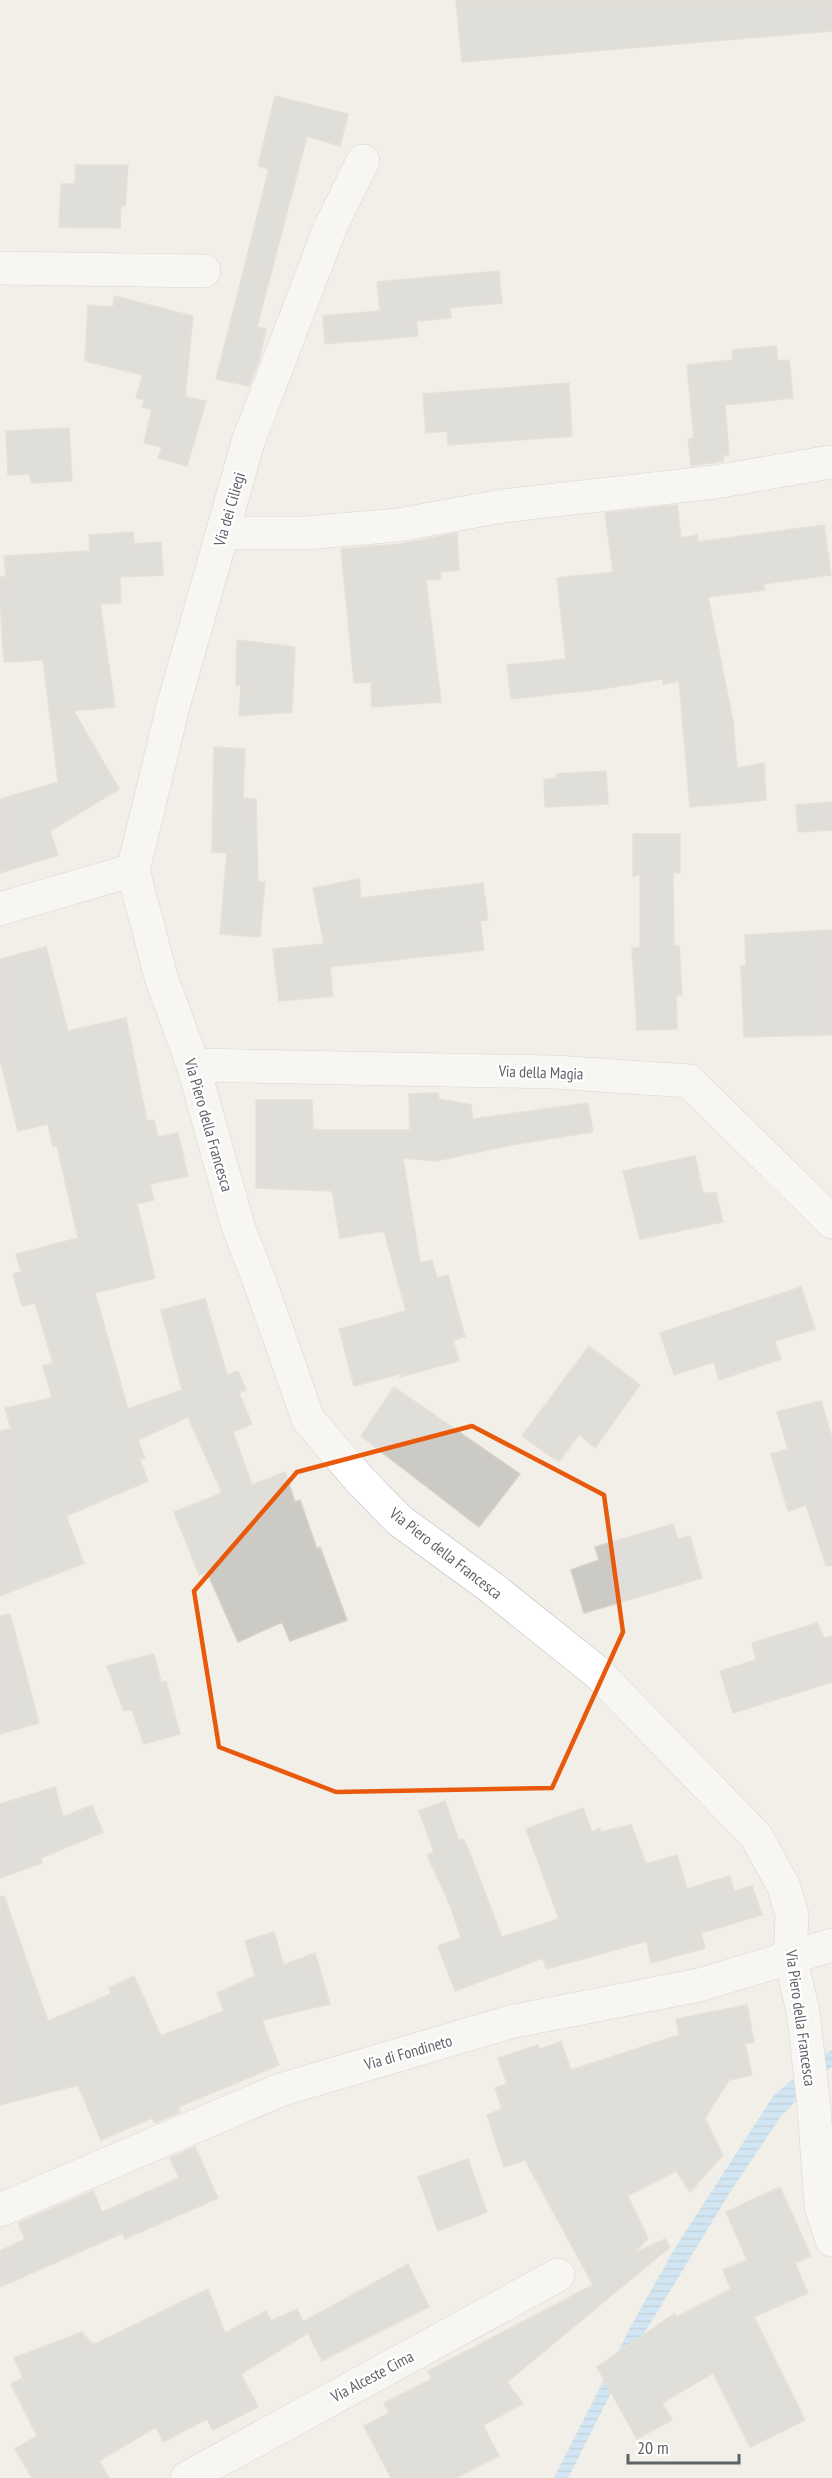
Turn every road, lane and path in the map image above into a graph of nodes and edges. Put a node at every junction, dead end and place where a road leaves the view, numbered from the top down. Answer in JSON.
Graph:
{"nodes":[{"id":1,"x":363,"y":161,"type":"dead end"},
{"id":2,"x":0,"y":268,"type":"edge"},
{"id":3,"x":204,"y":271,"type":"dead end"},
{"id":4,"x":830,"y":462,"type":"dead end"},
{"id":5,"x":222,"y":533,"type":"junction"},
{"id":6,"x":134,"y":870,"type":"junction"},
{"id":7,"x":0,"y":909,"type":"edge"},
{"id":8,"x":193,"y":1065,"type":"junction"},
{"id":9,"x":832,"y":1222,"type":"edge"},
{"id":10,"x":832,"y":1945,"type":"edge"},
{"id":11,"x":790,"y":1957,"type":"junction"},
{"id":12,"x":0,"y":2210,"type":"edge"},
{"id":13,"x":832,"y":2240,"type":"edge"},
{"id":14,"x":558,"y":2276,"type":"dead end"},
{"id":15,"x":187,"y":2478,"type":"edge"}],
"edges":[{"from":1,"to":5,"type":"street","name":"Via dei Ciliegi"},
{"from":2,"to":3,"type":"street"},
{"from":4,"to":5,"type":"street"},
{"from":5,"to":6,"type":"street","name":"Via dei Ciliegi"},
{"from":6,"to":7,"type":"street"},
{"from":6,"to":8,"type":"street","name":"Via Piero della Francesca"},
{"from":8,"to":9,"type":"street","name":"Via della Magia"},
{"from":8,"to":11,"type":"street","name":"Via Piero della Francesca"},
{"from":10,"to":11,"type":"street","name":"Via di Fondineto"},
{"from":11,"to":12,"type":"street","name":"Via di Fondineto"},
{"from":11,"to":13,"type":"street","name":"Via Piero della Francesca"},
{"from":14,"to":15,"type":"street","name":"Via Alceste Cima"}]}
